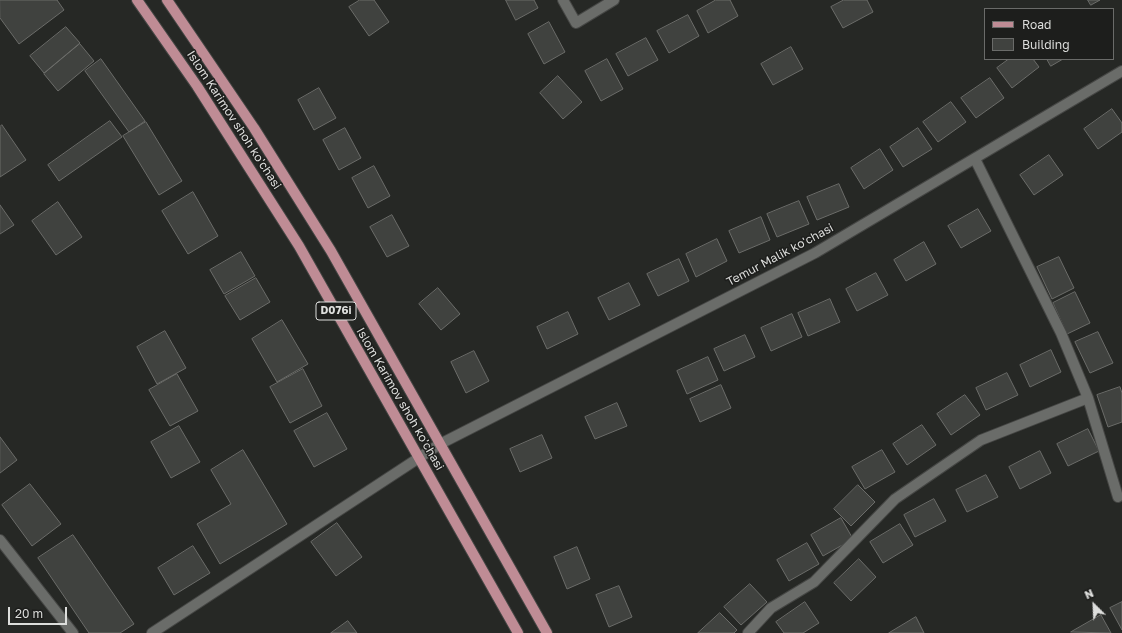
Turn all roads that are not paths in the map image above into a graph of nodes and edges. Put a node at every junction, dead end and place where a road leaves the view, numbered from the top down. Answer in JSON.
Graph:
{"nodes":[{"id":1,"x":137,"y":0,"type":"edge"},
{"id":2,"x":167,"y":0,"type":"edge"},
{"id":3,"x":563,"y":0,"type":"edge"},
{"id":4,"x":614,"y":0,"type":"edge"},
{"id":5,"x":1122,"y":71,"type":"edge"},
{"id":6,"x":975,"y":159,"type":"junction"},
{"id":7,"x":1088,"y":398,"type":"junction"},
{"id":8,"x":440,"y":444,"type":"junction"},
{"id":9,"x":419,"y":458,"type":"junction"},
{"id":10,"x":1118,"y":497,"type":"dead end"},
{"id":11,"x":0,"y":540,"type":"edge"},
{"id":12,"x":73,"y":633,"type":"edge"},
{"id":13,"x":152,"y":633,"type":"edge"},
{"id":14,"x":518,"y":633,"type":"edge"},
{"id":15,"x":547,"y":633,"type":"edge"},
{"id":16,"x":748,"y":633,"type":"edge"}],
"edges":[{"from":1,"to":9,"type":"main road","name":"Islom Karimov shoh ko'chasi","number":"D076i"},
{"from":2,"to":8,"type":"main road","name":"Islom Karimov shoh ko'chasi","number":"D076i"},
{"from":3,"to":4,"type":"street"},
{"from":5,"to":6,"type":"street","name":"Temur Malik ko'chasi"},
{"from":6,"to":7,"type":"street"},
{"from":6,"to":8,"type":"street","name":"Temur Malik ko'chasi"},
{"from":7,"to":10,"type":"street"},
{"from":7,"to":16,"type":"street"},
{"from":8,"to":9,"type":"street","name":"Temur Malik ko'chasi"},
{"from":8,"to":15,"type":"main road","name":"Islom Karimov shoh ko'chasi","number":"D076i"},
{"from":9,"to":13,"type":"street","name":"Temur Malik ko'chasi"},
{"from":9,"to":14,"type":"main road","name":"Islom Karimov shoh ko'chasi","number":"D076i"},
{"from":11,"to":12,"type":"street"}]}
